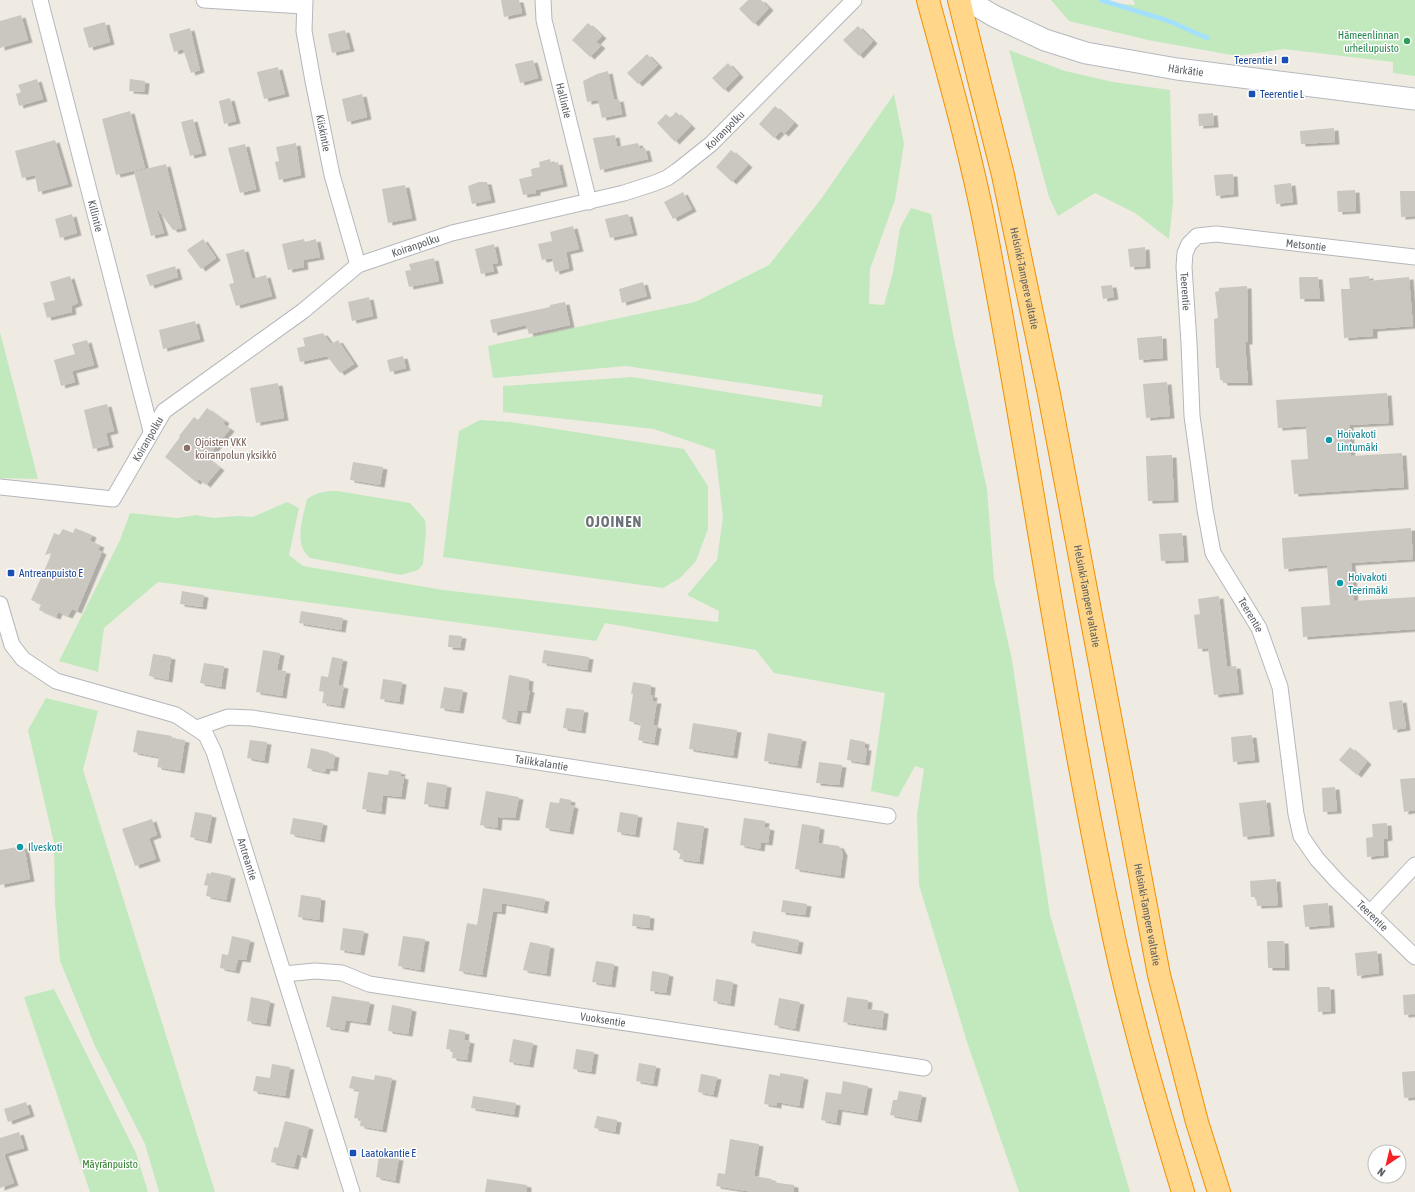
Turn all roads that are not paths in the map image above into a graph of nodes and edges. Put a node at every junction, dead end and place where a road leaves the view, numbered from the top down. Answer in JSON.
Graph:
{"nodes":[{"id":1,"x":40,"y":0,"type":"edge"},
{"id":2,"x":204,"y":0,"type":"edge"},
{"id":3,"x":543,"y":0,"type":"edge"},
{"id":4,"x":854,"y":0,"type":"edge"},
{"id":5,"x":928,"y":0,"type":"edge"},
{"id":6,"x":960,"y":0,"type":"edge"},
{"id":7,"x":967,"y":0,"type":"edge"},
{"id":8,"x":304,"y":3,"type":"edge"},
{"id":9,"x":1415,"y":99,"type":"edge"},
{"id":10,"x":589,"y":202,"type":"junction"},
{"id":11,"x":1197,"y":236,"type":"joint"},
{"id":12,"x":1415,"y":257,"type":"edge"},
{"id":13,"x":358,"y":265,"type":"junction"},
{"id":14,"x":151,"y":431,"type":"junction"},
{"id":15,"x":0,"y":487,"type":"edge"},
{"id":16,"x":0,"y":604,"type":"edge"},
{"id":17,"x":6,"y":647,"type":"edge"},
{"id":18,"x":197,"y":728,"type":"junction"},
{"id":19,"x":888,"y":816,"type":"dead end"},
{"id":20,"x":1415,"y":866,"type":"edge"},
{"id":21,"x":1371,"y":912,"type":"junction"},
{"id":22,"x":1415,"y":957,"type":"edge"},
{"id":23,"x":284,"y":974,"type":"junction"},
{"id":24,"x":924,"y":1068,"type":"dead end"},
{"id":25,"x":352,"y":1192,"type":"edge"},
{"id":26,"x":1183,"y":1192,"type":"edge"},
{"id":27,"x":1219,"y":1192,"type":"edge"}],
"edges":[{"from":1,"to":14,"type":"street","name":"Killintie"},
{"from":2,"to":8,"type":"street"},
{"from":3,"to":10,"type":"street","name":"Hallintie"},
{"from":4,"to":10,"type":"street","name":"Koiranpolku"},
{"from":5,"to":26,"type":"highway"},
{"from":6,"to":27,"type":"highway","name":"Helsinki-Tampere valtatie"},
{"from":7,"to":9,"type":"main road","name":"Härkätie"},
{"from":8,"to":13,"type":"street","name":"Kiiskintie"},
{"from":10,"to":13,"type":"street","name":"Koiranpolku"},
{"from":11,"to":12,"type":"street","name":"Metsontie"},
{"from":11,"to":21,"type":"street","name":"Teerentie"},
{"from":13,"to":14,"type":"street","name":"Koiranpolku"},
{"from":14,"to":15,"type":"street","name":"Koiranpolku"},
{"from":16,"to":17,"type":"street","name":"Antreantie"},
{"from":17,"to":18,"type":"street","name":"Antreantie"},
{"from":18,"to":19,"type":"street","name":"Talikkalantie"},
{"from":18,"to":23,"type":"street","name":"Antreantie"},
{"from":20,"to":21,"type":"street"},
{"from":21,"to":22,"type":"street","name":"Teerentie"},
{"from":23,"to":24,"type":"street","name":"Vuoksentie"},
{"from":23,"to":25,"type":"street","name":"Antreantie"}]}
